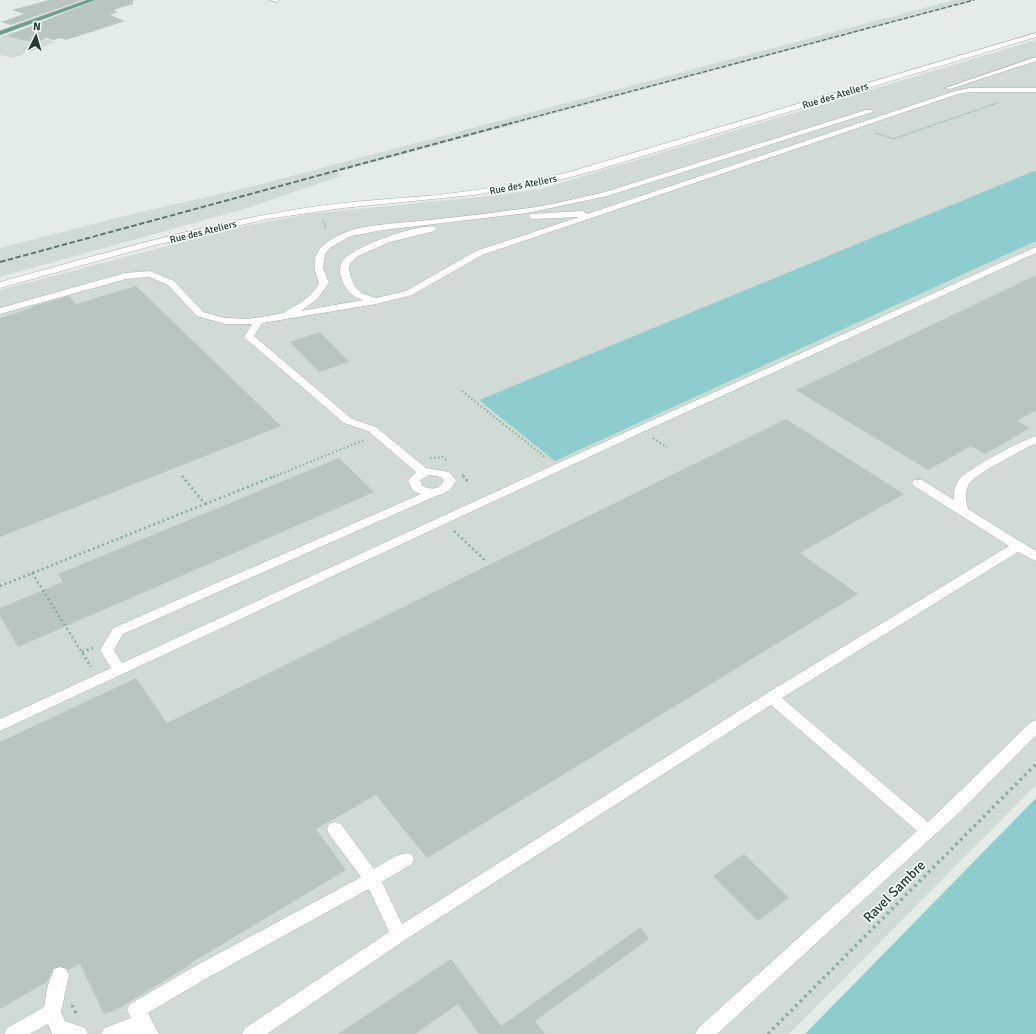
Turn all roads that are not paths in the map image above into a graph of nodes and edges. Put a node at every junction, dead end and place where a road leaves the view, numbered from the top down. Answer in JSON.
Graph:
{"nodes":[{"id":1,"x":92,"y":0,"type":"edge"},
{"id":2,"x":272,"y":0,"type":"edge"},
{"id":3,"x":277,"y":0,"type":"edge"},
{"id":4,"x":0,"y":33,"type":"edge"},
{"id":5,"x":1036,"y":35,"type":"edge"},
{"id":6,"x":1036,"y":59,"type":"edge"},
{"id":7,"x":1036,"y":90,"type":"edge"},
{"id":8,"x":595,"y":213,"type":"junction"},
{"id":9,"x":1036,"y":250,"type":"edge"},
{"id":10,"x":0,"y":285,"type":"edge"},
{"id":11,"x":376,"y":302,"type":"junction"},
{"id":12,"x":0,"y":311,"type":"edge"},
{"id":13,"x":283,"y":317,"type":"junction"},
{"id":14,"x":260,"y":320,"type":"junction"},
{"id":15,"x":1036,"y":438,"type":"edge"},
{"id":16,"x":424,"y":472,"type":"junction"},
{"id":17,"x":918,"y":483,"type":"dead end"},
{"id":18,"x":432,"y":493,"type":"junction"},
{"id":19,"x":962,"y":510,"type":"junction"},
{"id":20,"x":1018,"y":546,"type":"junction"},
{"id":21,"x":1036,"y":557,"type":"edge"},
{"id":22,"x":120,"y":670,"type":"junction"},
{"id":23,"x":772,"y":697,"type":"junction"},
{"id":24,"x":0,"y":725,"type":"edge"},
{"id":25,"x":1036,"y":726,"type":"edge"},
{"id":26,"x":335,"y":829,"type":"dead end"},
{"id":27,"x":928,"y":831,"type":"junction"},
{"id":28,"x":406,"y":859,"type":"dead end"},
{"id":29,"x":372,"y":879,"type":"junction"},
{"id":30,"x":399,"y":935,"type":"junction"},
{"id":31,"x":60,"y":975,"type":"dead end"},
{"id":32,"x":52,"y":1012,"type":"junction"},
{"id":33,"x":79,"y":1028,"type":"edge"},
{"id":34,"x":147,"y":1030,"type":"edge"},
{"id":35,"x":13,"y":1034,"type":"edge"},
{"id":36,"x":110,"y":1034,"type":"edge"},
{"id":37,"x":251,"y":1034,"type":"edge"},
{"id":38,"x":704,"y":1034,"type":"edge"}],
"edges":[{"from":1,"to":4,"type":"main road"},
{"from":2,"to":3,"type":"street"},
{"from":5,"to":10,"type":"street","name":"Rue des Ateliers"},
{"from":6,"to":13,"type":"street"},
{"from":7,"to":8,"type":"street"},
{"from":8,"to":11,"type":"street"},
{"from":8,"to":11,"type":"street"},
{"from":9,"to":22,"type":"street"},
{"from":11,"to":13,"type":"street"},
{"from":12,"to":14,"type":"street"},
{"from":13,"to":14,"type":"street"},
{"from":14,"to":16,"type":"street"},
{"from":15,"to":19,"type":"street"},
{"from":16,"to":18,"type":"street"},
{"from":16,"to":18,"type":"street"},
{"from":17,"to":19,"type":"street"},
{"from":18,"to":22,"type":"street"},
{"from":19,"to":20,"type":"street"},
{"from":20,"to":21,"type":"street"},
{"from":20,"to":23,"type":"street"},
{"from":22,"to":24,"type":"street"},
{"from":23,"to":27,"type":"street"},
{"from":23,"to":30,"type":"street"},
{"from":25,"to":27,"type":"street"},
{"from":26,"to":29,"type":"street"},
{"from":27,"to":38,"type":"street"},
{"from":28,"to":29,"type":"street"},
{"from":29,"to":30,"type":"street"},
{"from":29,"to":34,"type":"street"},
{"from":30,"to":37,"type":"street"},
{"from":31,"to":32,"type":"street"},
{"from":32,"to":33,"type":"street"},
{"from":32,"to":35,"type":"street"},
{"from":34,"to":36,"type":"street"}]}
